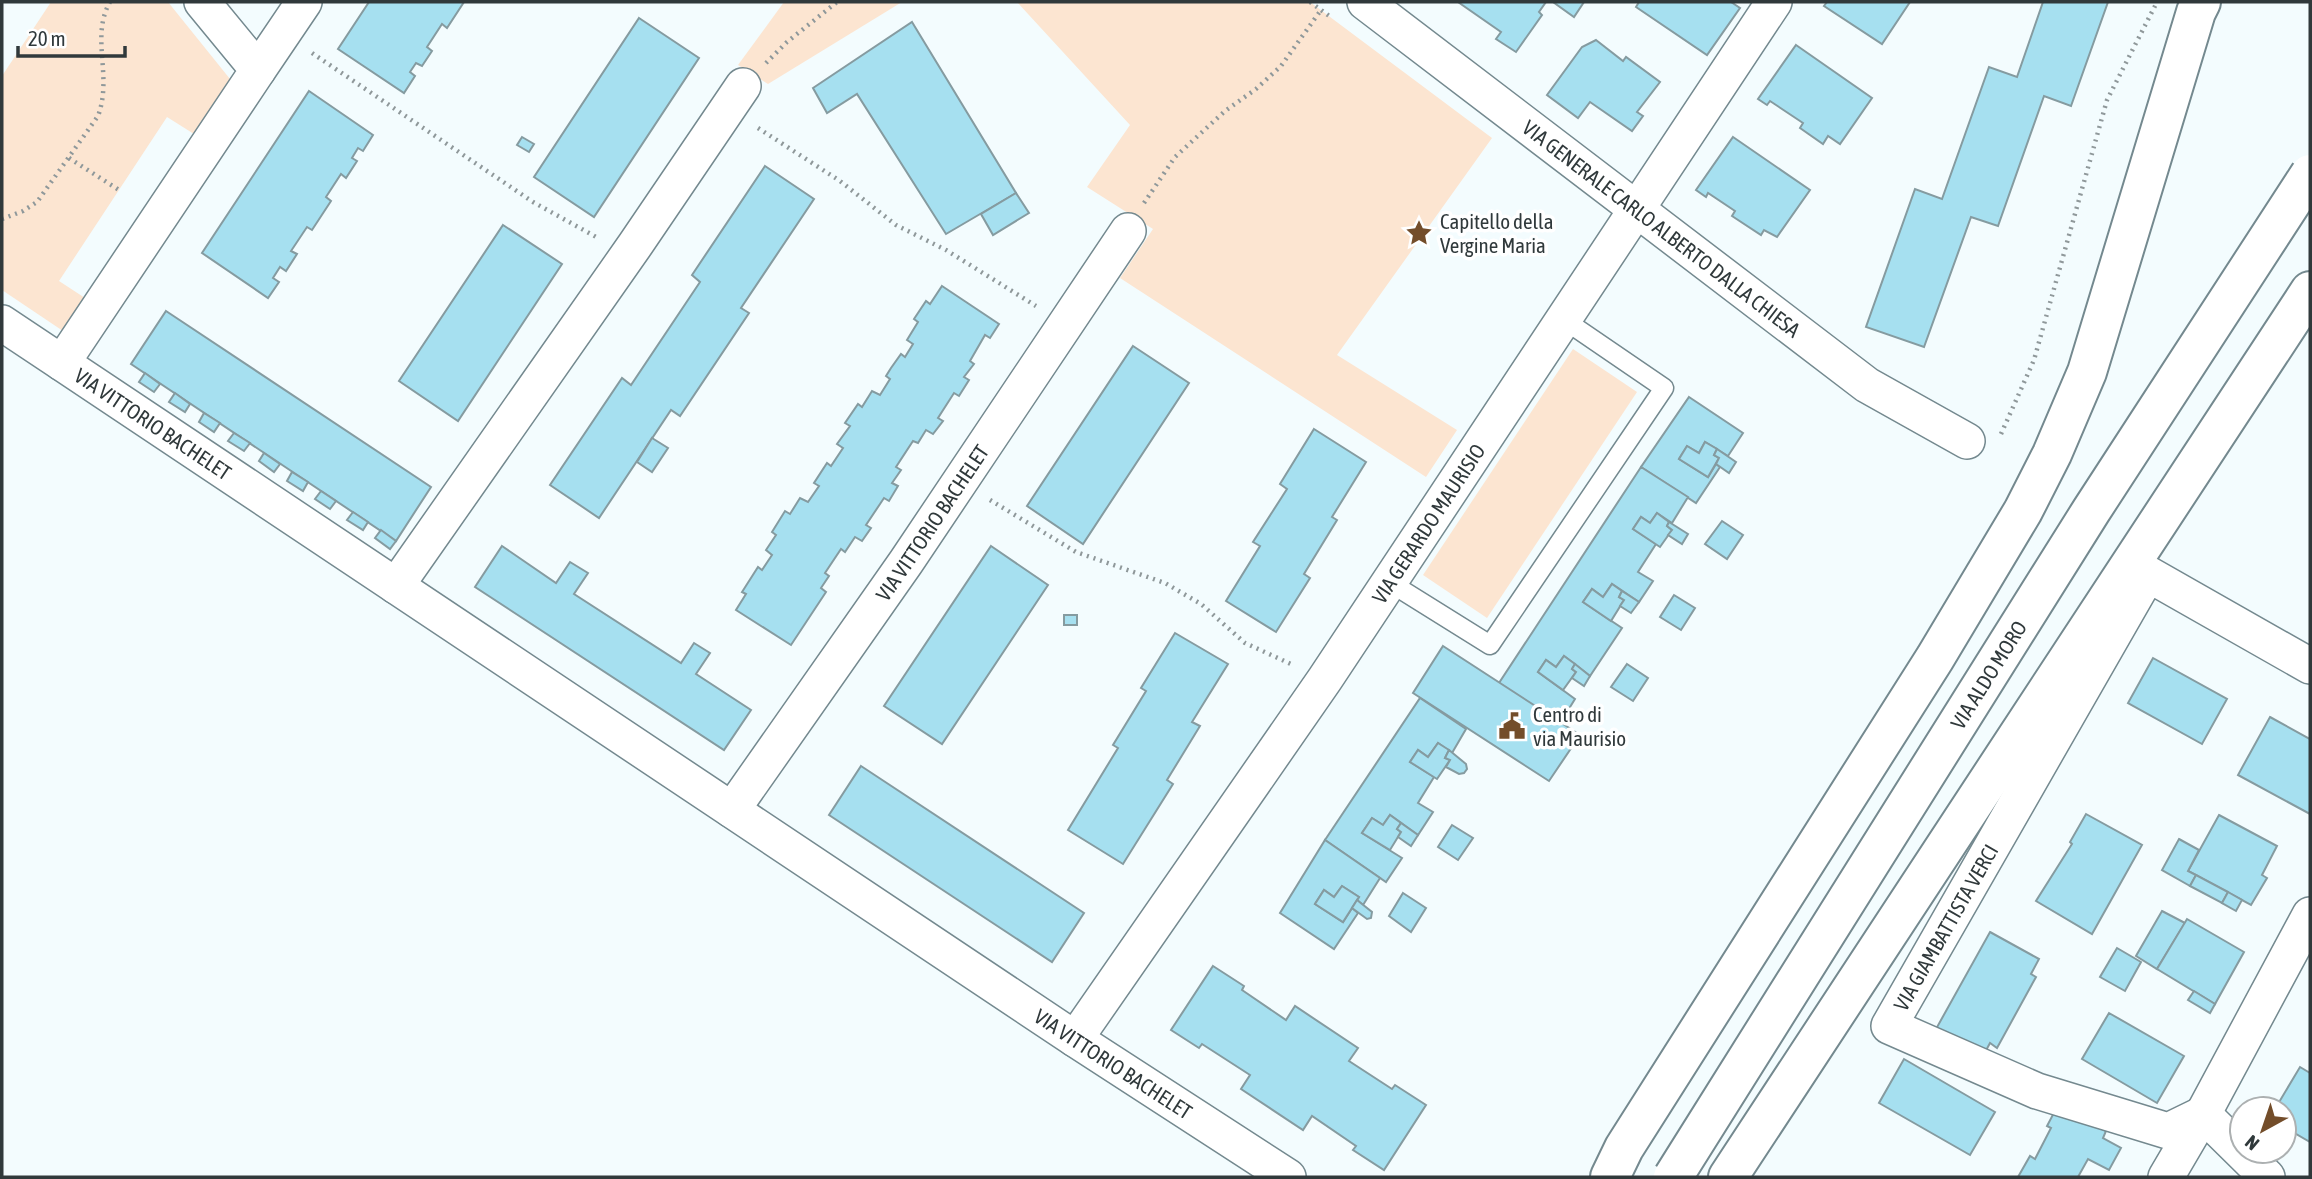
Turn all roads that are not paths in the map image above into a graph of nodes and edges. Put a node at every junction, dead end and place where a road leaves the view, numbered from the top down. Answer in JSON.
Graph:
{"nodes":[{"id":1,"x":202,"y":2,"type":"edge"},
{"id":2,"x":304,"y":2,"type":"edge"},
{"id":3,"x":1366,"y":2,"type":"edge"},
{"id":4,"x":1774,"y":2,"type":"edge"},
{"id":5,"x":2201,"y":2,"type":"edge"},
{"id":6,"x":258,"y":71,"type":"junction"},
{"id":7,"x":735,"y":97,"type":"road end"},
{"id":8,"x":2310,"y":174,"type":"edge"},
{"id":9,"x":1638,"y":210,"type":"junction"},
{"id":10,"x":1128,"y":231,"type":"road end"},
{"id":11,"x":2310,"y":292,"type":"edge"},
{"id":12,"x":1563,"y":319,"type":"junction"},
{"id":13,"x":2,"y":323,"type":"edge"},
{"id":14,"x":62,"y":363,"type":"junction"},
{"id":15,"x":1982,"y":440,"type":"road end"},
{"id":16,"x":1389,"y":582,"type":"junction"},
{"id":17,"x":396,"y":586,"type":"junction"},
{"id":18,"x":2310,"y":666,"type":"edge"},
{"id":19,"x":732,"y":810,"type":"junction"},
{"id":20,"x":2310,"y":915,"type":"edge"},
{"id":21,"x":1075,"y":1039,"type":"junction"},
{"id":22,"x":2203,"y":1114,"type":"junction"},
{"id":23,"x":1288,"y":1177,"type":"edge"},
{"id":24,"x":1610,"y":1177,"type":"edge"},
{"id":25,"x":1673,"y":1177,"type":"edge"},
{"id":26,"x":1728,"y":1177,"type":"edge"},
{"id":27,"x":2166,"y":1177,"type":"edge"},
{"id":28,"x":2267,"y":1177,"type":"edge"}],
"edges":[{"from":1,"to":6,"type":"street"},
{"from":2,"to":6,"type":"street","name":"VIA VITTORIO BACHELET"},
{"from":3,"to":9,"type":"street","name":"VIA GENERALE CARLO ALBERTO DALLA CHIESA"},
{"from":4,"to":9,"type":"street","name":"VIA GERARDO MAURISIO"},
{"from":5,"to":24,"type":"main road"},
{"from":6,"to":14,"type":"street","name":"VIA VITTORIO BACHELET"},
{"from":7,"to":17,"type":"street"},
{"from":8,"to":25,"type":"main road","name":"VIA ALDO MORO","bridge":true},
{"from":9,"to":12,"type":"street","name":"VIA GERARDO MAURISIO"},
{"from":9,"to":15,"type":"street","name":"VIA GENERALE CARLO ALBERTO DALLA CHIESA"},
{"from":10,"to":19,"type":"street","name":"VIA VITTORIO BACHELET"},
{"from":11,"to":26,"type":"main road"},
{"from":12,"to":16,"type":"street","name":"VIA GERARDO MAURISIO"},
{"from":12,"to":16,"type":"lane"},
{"from":13,"to":14,"type":"street"},
{"from":14,"to":17,"type":"street","name":"VIA VITTORIO BACHELET"},
{"from":16,"to":21,"type":"street","name":"VIA GERARDO MAURISIO"},
{"from":17,"to":19,"type":"street","name":"VIA VITTORIO BACHELET"},
{"from":18,"to":22,"type":"street","name":"VIA GIAMBATTISTA VERCI"},
{"from":19,"to":21,"type":"street","name":"VIA VITTORIO BACHELET"},
{"from":20,"to":22,"type":"street"},
{"from":21,"to":23,"type":"street","name":"VIA VITTORIO BACHELET"},
{"from":22,"to":27,"type":"street"},
{"from":22,"to":28,"type":"street"}]}
